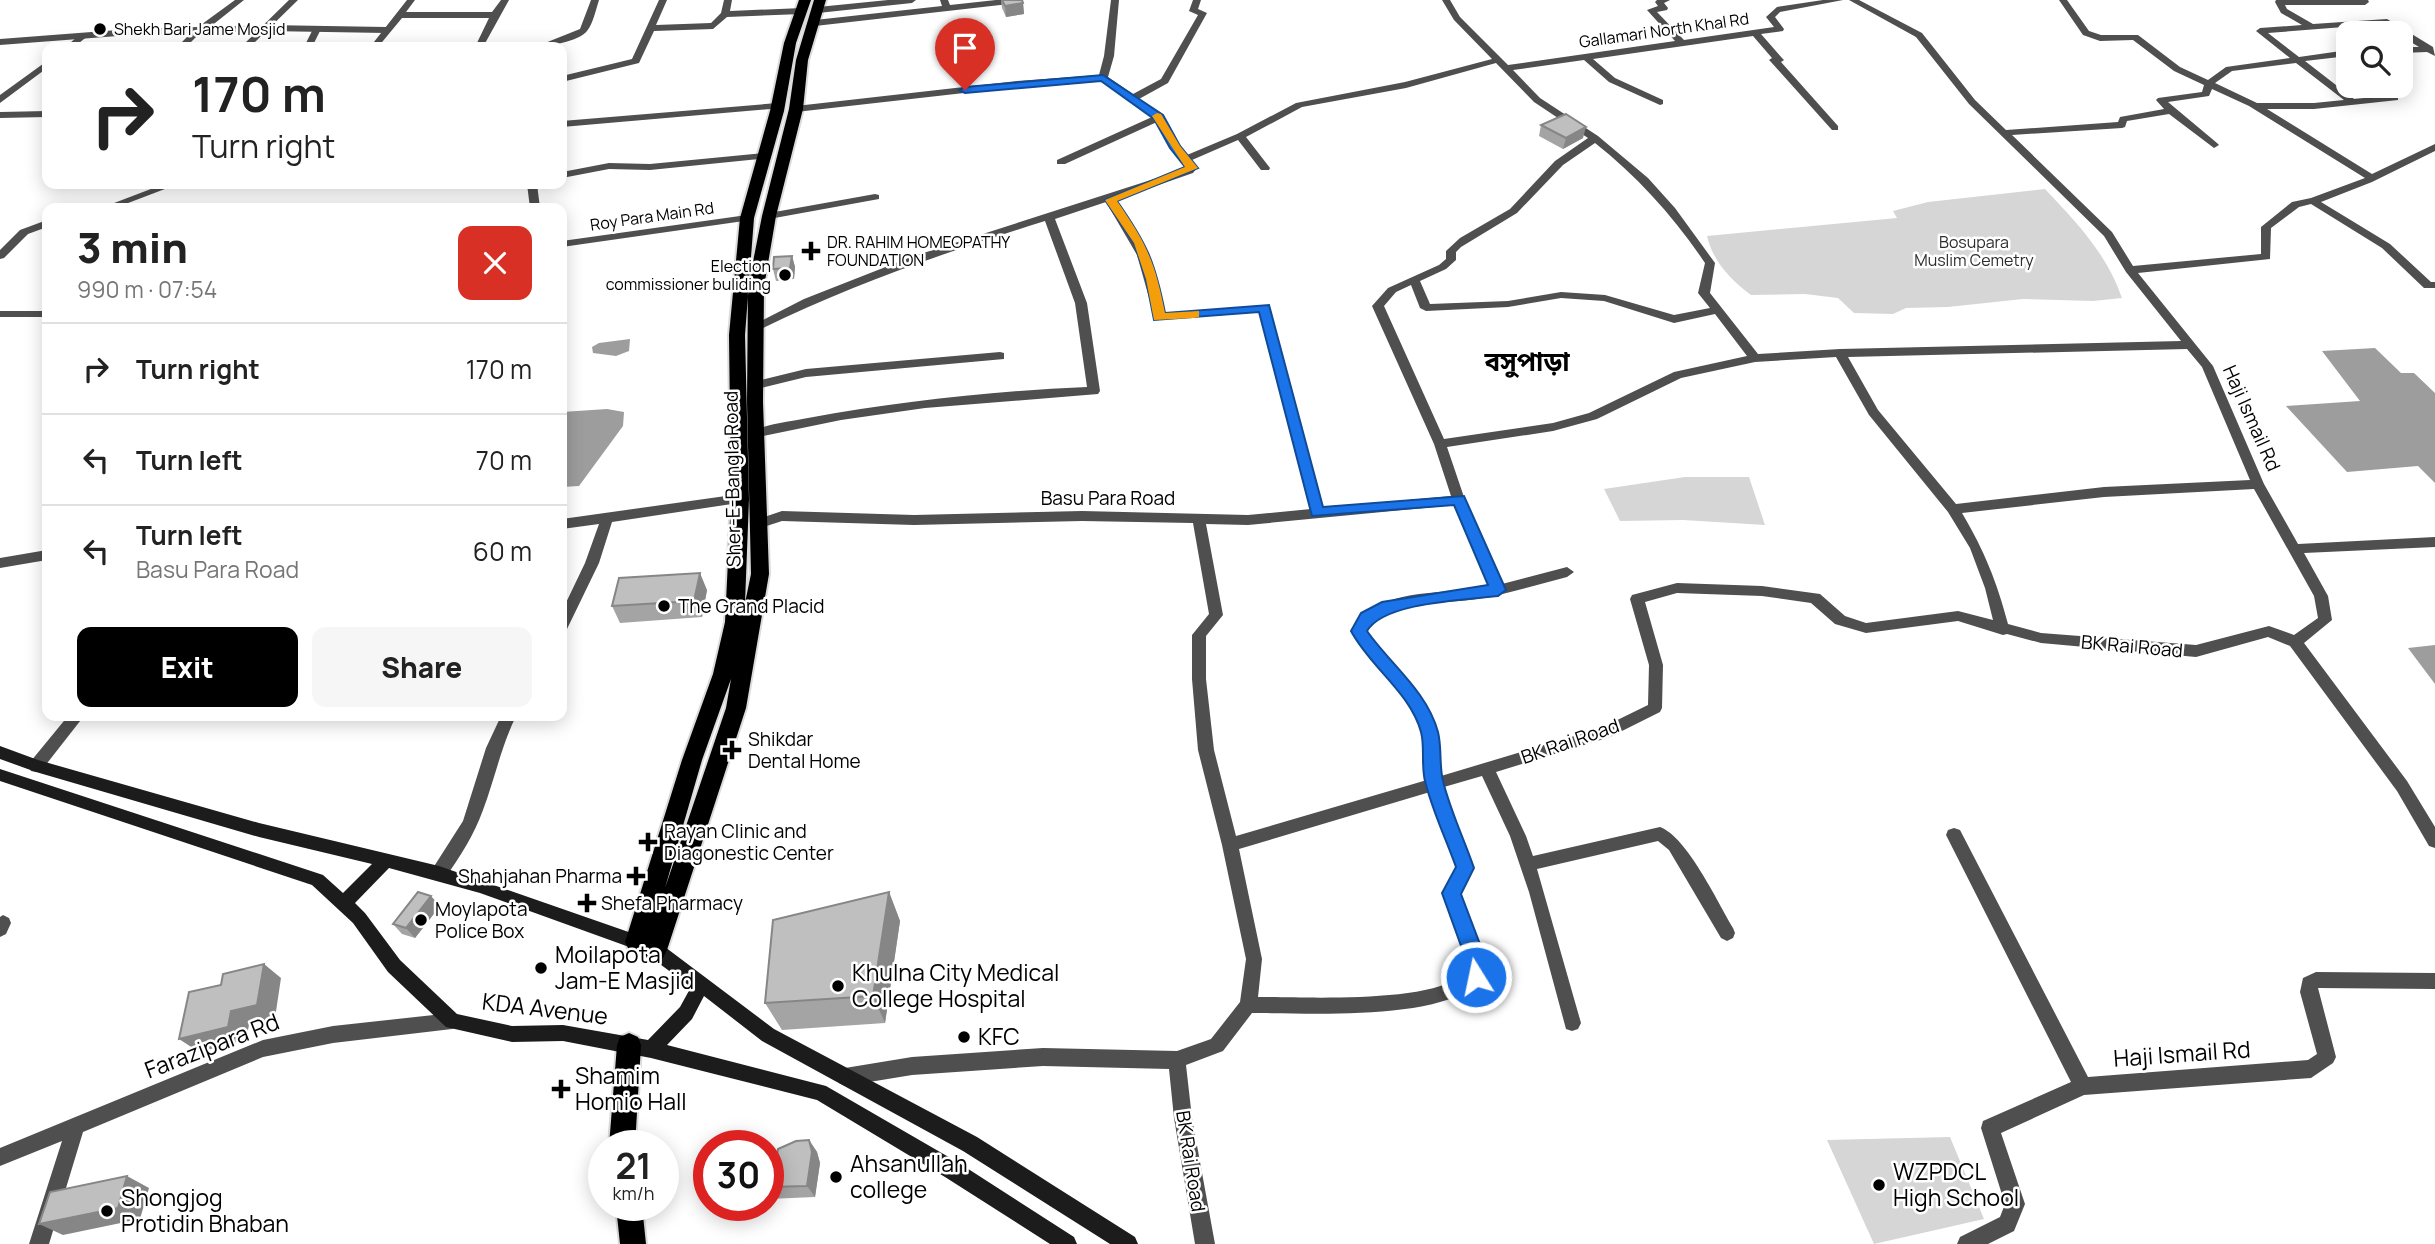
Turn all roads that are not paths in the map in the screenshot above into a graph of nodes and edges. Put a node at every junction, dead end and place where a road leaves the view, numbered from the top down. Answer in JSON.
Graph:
{"nodes":[{"id":1,"x":240,"y":0,"type":"edge"},
{"id":2,"x":294,"y":0,"type":"edge"},
{"id":3,"x":411,"y":0,"type":"edge"},
{"id":4,"x":505,"y":0,"type":"edge"},
{"id":5,"x":595,"y":0,"type":"edge"},
{"id":6,"x":663,"y":0,"type":"edge"},
{"id":7,"x":728,"y":0,"type":"edge"},
{"id":8,"x":912,"y":0,"type":"edge"},
{"id":9,"x":1019,"y":0,"type":"edge"},
{"id":10,"x":1115,"y":0,"type":"edge"},
{"id":11,"x":1197,"y":0,"type":"edge"},
{"id":12,"x":1666,"y":0,"type":"edge"},
{"id":13,"x":1839,"y":0,"type":"edge"},
{"id":14,"x":1853,"y":0,"type":"edge"},
{"id":15,"x":2063,"y":0,"type":"edge"},
{"id":16,"x":1449,"y":1,"type":"edge"},
{"id":17,"x":2365,"y":2,"type":"edge"},
{"id":18,"x":945,"y":4,"type":"edge"},
{"id":19,"x":812,"y":9,"type":"edge"},
{"id":20,"x":725,"y":14,"type":"junction"},
{"id":21,"x":495,"y":15,"type":"junction"},
{"id":22,"x":398,"y":16,"type":"junction"},
{"id":23,"x":2312,"y":26,"type":"junction"},
{"id":24,"x":651,"y":28,"type":"junction"},
{"id":25,"x":267,"y":29,"type":"junction"},
{"id":26,"x":199,"y":30,"type":"junction"},
{"id":27,"x":386,"y":30,"type":"junction"},
{"id":28,"x":316,"y":31,"type":"junction"},
{"id":29,"x":1755,"y":33,"type":"junction"},
{"id":30,"x":85,"y":35,"type":"junction"},
{"id":31,"x":0,"y":41,"type":"edge"},
{"id":32,"x":76,"y":42,"type":"edge"},
{"id":33,"x":186,"y":42,"type":"edge"},
{"id":34,"x":251,"y":42,"type":"edge"},
{"id":35,"x":310,"y":42,"type":"edge"},
{"id":36,"x":378,"y":42,"type":"edge"},
{"id":37,"x":482,"y":42,"type":"edge"},
{"id":38,"x":558,"y":42,"type":"edge"},
{"id":39,"x":1682,"y":43,"type":"junction"},
{"id":40,"x":2413,"y":50,"type":"edge"},
{"id":41,"x":2433,"y":50,"type":"edge"},
{"id":42,"x":2336,"y":55,"type":"edge"},
{"id":43,"x":1587,"y":57,"type":"junction"},
{"id":44,"x":1498,"y":60,"type":"junction"},
{"id":45,"x":2298,"y":62,"type":"junction"},
{"id":46,"x":42,"y":68,"type":"edge"},
{"id":47,"x":1508,"y":68,"type":"junction"},
{"id":48,"x":567,"y":78,"type":"edge"},
{"id":49,"x":1103,"y":78,"type":"junction"},
{"id":50,"x":2209,"y":83,"type":"junction"},
{"id":51,"x":1131,"y":99,"type":"junction"},
{"id":52,"x":2395,"y":99,"type":"dead end"},
{"id":53,"x":0,"y":100,"type":"edge"},
{"id":54,"x":2350,"y":100,"type":"junction"},
{"id":55,"x":779,"y":102,"type":"junction"},
{"id":56,"x":797,"y":102,"type":"junction"},
{"id":57,"x":1660,"y":102,"type":"dead end"},
{"id":58,"x":2254,"y":106,"type":"junction"},
{"id":59,"x":2171,"y":111,"type":"junction"},
{"id":60,"x":42,"y":114,"type":"edge"},
{"id":61,"x":0,"y":116,"type":"edge"},
{"id":62,"x":1159,"y":117,"type":"junction"},
{"id":63,"x":567,"y":123,"type":"edge"},
{"id":64,"x":1835,"y":128,"type":"dead end"},
{"id":65,"x":2005,"y":133,"type":"junction"},
{"id":66,"x":1240,"y":136,"type":"junction"},
{"id":67,"x":1595,"y":138,"type":"junction"},
{"id":68,"x":2214,"y":145,"type":"dead end"},
{"id":69,"x":2435,"y":148,"type":"edge"},
{"id":70,"x":765,"y":156,"type":"junction"},
{"id":71,"x":1186,"y":159,"type":"junction"},
{"id":72,"x":1061,"y":162,"type":"dead end"},
{"id":73,"x":1265,"y":168,"type":"dead end"},
{"id":74,"x":567,"y":174,"type":"edge"},
{"id":75,"x":2372,"y":178,"type":"junction"},
{"id":76,"x":159,"y":189,"type":"edge"},
{"id":77,"x":875,"y":197,"type":"dead end"},
{"id":78,"x":1110,"y":200,"type":"junction"},
{"id":79,"x":2313,"y":201,"type":"junction"},
{"id":80,"x":120,"y":203,"type":"edge"},
{"id":81,"x":769,"y":216,"type":"junction"},
{"id":82,"x":1049,"y":217,"type":"junction"},
{"id":83,"x":747,"y":218,"type":"junction"},
{"id":84,"x":42,"y":225,"type":"edge"},
{"id":85,"x":567,"y":243,"type":"edge"},
{"id":86,"x":0,"y":256,"type":"edge"},
{"id":87,"x":2130,"y":270,"type":"junction"},
{"id":88,"x":1414,"y":280,"type":"junction"},
{"id":89,"x":2435,"y":285,"type":"edge"},
{"id":90,"x":1717,"y":310,"type":"junction"},
{"id":91,"x":0,"y":314,"type":"edge"},
{"id":92,"x":42,"y":314,"type":"edge"},
{"id":93,"x":755,"y":327,"type":"junction"},
{"id":94,"x":2188,"y":345,"type":"junction"},
{"id":95,"x":1840,"y":353,"type":"junction"},
{"id":96,"x":1000,"y":356,"type":"dead end"},
{"id":97,"x":1755,"y":358,"type":"junction"},
{"id":98,"x":756,"y":361,"type":"junction"},
{"id":99,"x":738,"y":363,"type":"junction"},
{"id":100,"x":757,"y":385,"type":"junction"},
{"id":101,"x":758,"y":433,"type":"junction"},
{"id":102,"x":1440,"y":444,"type":"junction"},
{"id":103,"x":2258,"y":484,"type":"junction"},
{"id":104,"x":740,"y":499,"type":"junction"},
{"id":105,"x":1459,"y":500,"type":"junction"},
{"id":106,"x":1954,"y":509,"type":"junction"},
{"id":107,"x":1318,"y":512,"type":"junction"},
{"id":108,"x":607,"y":518,"type":"junction"},
{"id":109,"x":1199,"y":519,"type":"junction"},
{"id":110,"x":567,"y":523,"type":"edge"},
{"id":111,"x":757,"y":524,"type":"junction"},
{"id":112,"x":2435,"y":542,"type":"edge"},
{"id":113,"x":2293,"y":549,"type":"junction"},
{"id":114,"x":42,"y":556,"type":"edge"},
{"id":115,"x":0,"y":564,"type":"edge"},
{"id":116,"x":1567,"y":572,"type":"dead end"},
{"id":117,"x":1498,"y":590,"type":"junction"},
{"id":118,"x":567,"y":615,"type":"edge"},
{"id":119,"x":2003,"y":630,"type":"junction"},
{"id":120,"x":2295,"y":642,"type":"junction"},
{"id":121,"x":73,"y":721,"type":"edge"},
{"id":122,"x":507,"y":721,"type":"edge"},
{"id":123,"x":0,"y":752,"type":"edge"},
{"id":124,"x":36,"y":766,"type":"junction"},
{"id":125,"x":1486,"y":768,"type":"junction"},
{"id":126,"x":0,"y":775,"type":"edge"},
{"id":127,"x":1435,"y":783,"type":"junction"},
{"id":128,"x":1954,"y":835,"type":"dead end"},
{"id":129,"x":2435,"y":841,"type":"edge"},
{"id":130,"x":1230,"y":845,"type":"junction"},
{"id":131,"x":387,"y":860,"type":"junction"},
{"id":132,"x":1527,"y":864,"type":"junction"},
{"id":133,"x":439,"y":873,"type":"junction"},
{"id":134,"x":343,"y":904,"type":"junction"},
{"id":135,"x":1727,"y":933,"type":"dead end"},
{"id":136,"x":637,"y":942,"type":"junction"},
{"id":137,"x":654,"y":950,"type":"junction"},
{"id":138,"x":2435,"y":981,"type":"edge"},
{"id":139,"x":701,"y":984,"type":"junction"},
{"id":140,"x":1248,"y":1005,"type":"junction"},
{"id":141,"x":452,"y":1021,"type":"junction"},
{"id":142,"x":1572,"y":1023,"type":"dead end"},
{"id":143,"x":640,"y":1047,"type":"junction"},
{"id":144,"x":1177,"y":1060,"type":"junction"},
{"id":145,"x":845,"y":1077,"type":"junction"},
{"id":146,"x":2083,"y":1086,"type":"junction"},
{"id":147,"x":75,"y":1128,"type":"junction"},
{"id":148,"x":625,"y":1130,"type":"edge"},
{"id":149,"x":0,"y":1157,"type":"edge"},
{"id":150,"x":631,"y":1221,"type":"edge"},
{"id":151,"x":1973,"y":1243,"type":"edge"},
{"id":152,"x":38,"y":1244,"type":"edge"},
{"id":153,"x":633,"y":1244,"type":"edge"},
{"id":154,"x":1067,"y":1244,"type":"edge"},
{"id":155,"x":1128,"y":1244,"type":"edge"},
{"id":156,"x":1205,"y":1244,"type":"edge"}],
"edges":[{"from":1,"to":26,"type":"street"},
{"from":2,"to":25,"type":"street"},
{"from":3,"to":22,"type":"street"},
{"from":4,"to":21,"type":"street"},
{"from":5,"to":38,"type":"street"},
{"from":6,"to":24,"type":"street"},
{"from":7,"to":20,"type":"street"},
{"from":8,"to":19,"type":"street"},
{"from":9,"to":18,"type":"street"},
{"from":10,"to":49,"type":"street"},
{"from":11,"to":51,"type":"street"},
{"from":12,"to":39,"type":"street"},
{"from":13,"to":29,"type":"street","name":"Gallamari North Khal Rd"},
{"from":14,"to":65,"type":"street","name":"Haji Ismail Rd"},
{"from":15,"to":50,"type":"street"},
{"from":16,"to":44,"type":"street"},
{"from":17,"to":23,"type":"street"},
{"from":18,"to":19,"type":"street"},
{"from":19,"to":20,"type":"street"},
{"from":19,"to":55,"type":"highway","name":"Sher-E-Bangla Road"},
{"from":19,"to":56,"type":"highway","name":"Sher-E-Bangla Road"},
{"from":20,"to":24,"type":"street"},
{"from":21,"to":22,"type":"street"},
{"from":21,"to":37,"type":"street"},
{"from":22,"to":27,"type":"street"},
{"from":23,"to":41,"type":"street"},
{"from":23,"to":45,"type":"street"},
{"from":24,"to":48,"type":"street"},
{"from":25,"to":26,"type":"street"},
{"from":25,"to":28,"type":"street"},
{"from":25,"to":34,"type":"street"},
{"from":26,"to":30,"type":"street"},
{"from":26,"to":33,"type":"street"},
{"from":27,"to":28,"type":"street"},
{"from":27,"to":36,"type":"street"},
{"from":28,"to":35,"type":"street"},
{"from":29,"to":39,"type":"street","name":"Gallamari North Khal Rd"},
{"from":29,"to":64,"type":"street"},
{"from":30,"to":31,"type":"street"},
{"from":30,"to":32,"type":"street"},
{"from":39,"to":43,"type":"street","name":"Gallamari North Khal Rd"},
{"from":40,"to":41,"type":"street"},
{"from":42,"to":45,"type":"street"},
{"from":43,"to":47,"type":"street","name":"Gallamari North Khal Rd"},
{"from":43,"to":57,"type":"street"},
{"from":44,"to":47,"type":"street"},
{"from":44,"to":66,"type":"street"},
{"from":45,"to":50,"type":"street"},
{"from":45,"to":54,"type":"street"},
{"from":46,"to":53,"type":"street"},
{"from":47,"to":67,"type":"street"},
{"from":49,"to":51,"type":"street"},
{"from":49,"to":56,"type":"street"},
{"from":50,"to":58,"type":"street"},
{"from":50,"to":59,"type":"street"},
{"from":51,"to":62,"type":"street"},
{"from":52,"to":54,"type":"street"},
{"from":54,"to":58,"type":"street"},
{"from":55,"to":56,"type":"highway"},
{"from":55,"to":63,"type":"street"},
{"from":55,"to":70,"type":"highway","name":"Sher-E-Bangla Road"},
{"from":56,"to":81,"type":"highway","name":"Sher-E-Bangla Road"},
{"from":58,"to":75,"type":"street"},
{"from":59,"to":65,"type":"street"},
{"from":59,"to":68,"type":"street"},
{"from":60,"to":61,"type":"street"},
{"from":62,"to":71,"type":"street"},
{"from":62,"to":72,"type":"street"},
{"from":65,"to":87,"type":"street","name":"Haji Ismail Rd"},
{"from":66,"to":71,"type":"street"},
{"from":66,"to":73,"type":"street"},
{"from":67,"to":88,"type":"street"},
{"from":67,"to":90,"type":"street"},
{"from":69,"to":75,"type":"street"},
{"from":70,"to":74,"type":"street"},
{"from":70,"to":83,"type":"highway","name":"Sher-E-Bangla Road"},
{"from":71,"to":78,"type":"street"},
{"from":75,"to":79,"type":"street"},
{"from":76,"to":80,"type":"street"},
{"from":77,"to":81,"type":"street"},
{"from":78,"to":82,"type":"street"},
{"from":78,"to":107,"type":"street"},
{"from":79,"to":87,"type":"street"},
{"from":79,"to":89,"type":"street"},
{"from":81,"to":93,"type":"highway","name":"Sher-E-Bangla Road"},
{"from":82,"to":93,"type":"street"},
{"from":82,"to":101,"type":"street"},
{"from":83,"to":85,"type":"street","name":"Roy Para Main Rd"},
{"from":83,"to":99,"type":"highway","name":"Sher-E-Bangla Road"},
{"from":84,"to":86,"type":"street"},
{"from":87,"to":94,"type":"street","name":"Haji Ismail Rd"},
{"from":88,"to":90,"type":"street"},
{"from":88,"to":102,"type":"street"},
{"from":90,"to":97,"type":"street"},
{"from":91,"to":92,"type":"street"},
{"from":93,"to":98,"type":"highway","name":"Sher-E-Bangla Road"},
{"from":94,"to":95,"type":"street"},
{"from":94,"to":103,"type":"street","name":"Haji Ismail Rd"},
{"from":95,"to":97,"type":"street"},
{"from":95,"to":106,"type":"street"},
{"from":96,"to":100,"type":"street"},
{"from":97,"to":102,"type":"street"},
{"from":98,"to":99,"type":"highway"},
{"from":98,"to":100,"type":"highway","name":"Sher-E-Bangla Road"},
{"from":99,"to":104,"type":"highway","name":"Sher-E-Bangla Road"},
{"from":100,"to":101,"type":"highway","name":"Sher-E-Bangla Road"},
{"from":101,"to":111,"type":"highway","name":"Sher-E-Bangla Road"},
{"from":102,"to":105,"type":"street"},
{"from":103,"to":106,"type":"street"},
{"from":103,"to":113,"type":"street","name":"Haji Ismail Rd"},
{"from":104,"to":108,"type":"street"},
{"from":104,"to":136,"type":"highway","name":"Sher-E-Bangla Road"},
{"from":105,"to":107,"type":"street","name":"Basu Para Road"},
{"from":105,"to":117,"type":"street"},
{"from":106,"to":119,"type":"street"},
{"from":107,"to":109,"type":"street","name":"Basu Para Road"},
{"from":108,"to":110,"type":"street"},
{"from":108,"to":118,"type":"street"},
{"from":109,"to":111,"type":"street","name":"Basu Para Road"},
{"from":109,"to":130,"type":"street"},
{"from":111,"to":137,"type":"highway","name":"Sher-E-Bangla Road"},
{"from":112,"to":113,"type":"street"},
{"from":113,"to":120,"type":"street","name":"Haji Ismail Rd"},
{"from":114,"to":115,"type":"street"},
{"from":116,"to":117,"type":"street"},
{"from":117,"to":127,"type":"street"},
{"from":119,"to":120,"type":"street","name":"BK Rai Road"},
{"from":119,"to":125,"type":"street","name":"BK Rai Road"},
{"from":120,"to":129,"type":"street"},
{"from":121,"to":124,"type":"street"},
{"from":122,"to":133,"type":"street"},
{"from":123,"to":124,"type":"main road"},
{"from":124,"to":131,"type":"main road"},
{"from":125,"to":127,"type":"street","name":"BK Rai Road"},
{"from":125,"to":132,"type":"street"},
{"from":126,"to":134,"type":"main road","name":"KDA Avenue"},
{"from":127,"to":130,"type":"street","name":"BK Rai Road"},
{"from":127,"to":140,"type":"street"},
{"from":128,"to":146,"type":"street"},
{"from":130,"to":140,"type":"street"},
{"from":131,"to":133,"type":"main road"},
{"from":131,"to":134,"type":"main road"},
{"from":132,"to":135,"type":"street"},
{"from":132,"to":142,"type":"street"},
{"from":133,"to":136,"type":"main road"},
{"from":134,"to":141,"type":"main road","name":"KDA Avenue"},
{"from":136,"to":137,"type":"main road"},
{"from":137,"to":139,"type":"main road"},
{"from":138,"to":146,"type":"street","name":"Haji Ismail Rd"},
{"from":139,"to":143,"type":"main road"},
{"from":139,"to":145,"type":"main road"},
{"from":140,"to":144,"type":"street"},
{"from":141,"to":143,"type":"main road","name":"KDA Avenue"},
{"from":141,"to":147,"type":"street","name":"Farazipara Rd"},
{"from":143,"to":148,"type":"highway"},
{"from":143,"to":154,"type":"main road","name":"KDA Avenue"},
{"from":144,"to":145,"type":"street"},
{"from":144,"to":156,"type":"street","name":"BK Rai Road"},
{"from":145,"to":155,"type":"main road"},
{"from":146,"to":151,"type":"street","name":"Haji Ismail Rd"},
{"from":147,"to":149,"type":"street","name":"Farazipara Rd"},
{"from":147,"to":152,"type":"street"},
{"from":150,"to":153,"type":"highway"}]}
